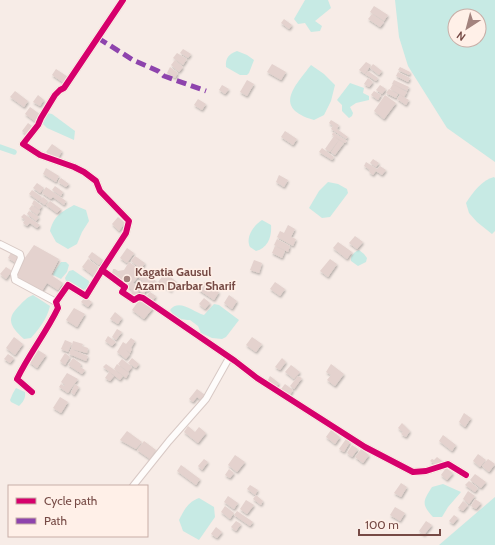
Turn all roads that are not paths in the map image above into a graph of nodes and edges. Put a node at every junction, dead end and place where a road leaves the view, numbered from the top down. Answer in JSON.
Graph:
{"nodes":[{"id":1,"x":123,"y":0,"type":"edge"},
{"id":2,"x":0,"y":244,"type":"edge"},
{"id":3,"x":102,"y":270,"type":"junction"},
{"id":4,"x":56,"y":302,"type":"junction"},
{"id":5,"x":229,"y":358,"type":"junction"},
{"id":6,"x":32,"y":392,"type":"dead end"},
{"id":7,"x":466,"y":475,"type":"dead end"},
{"id":8,"x":134,"y":485,"type":"edge"}],
"edges":[{"from":1,"to":3,"type":"street"},
{"from":2,"to":4,"type":"street"},
{"from":3,"to":4,"type":"street"},
{"from":3,"to":5,"type":"street"},
{"from":4,"to":6,"type":"street"},
{"from":5,"to":7,"type":"street"},
{"from":5,"to":8,"type":"street"}]}
